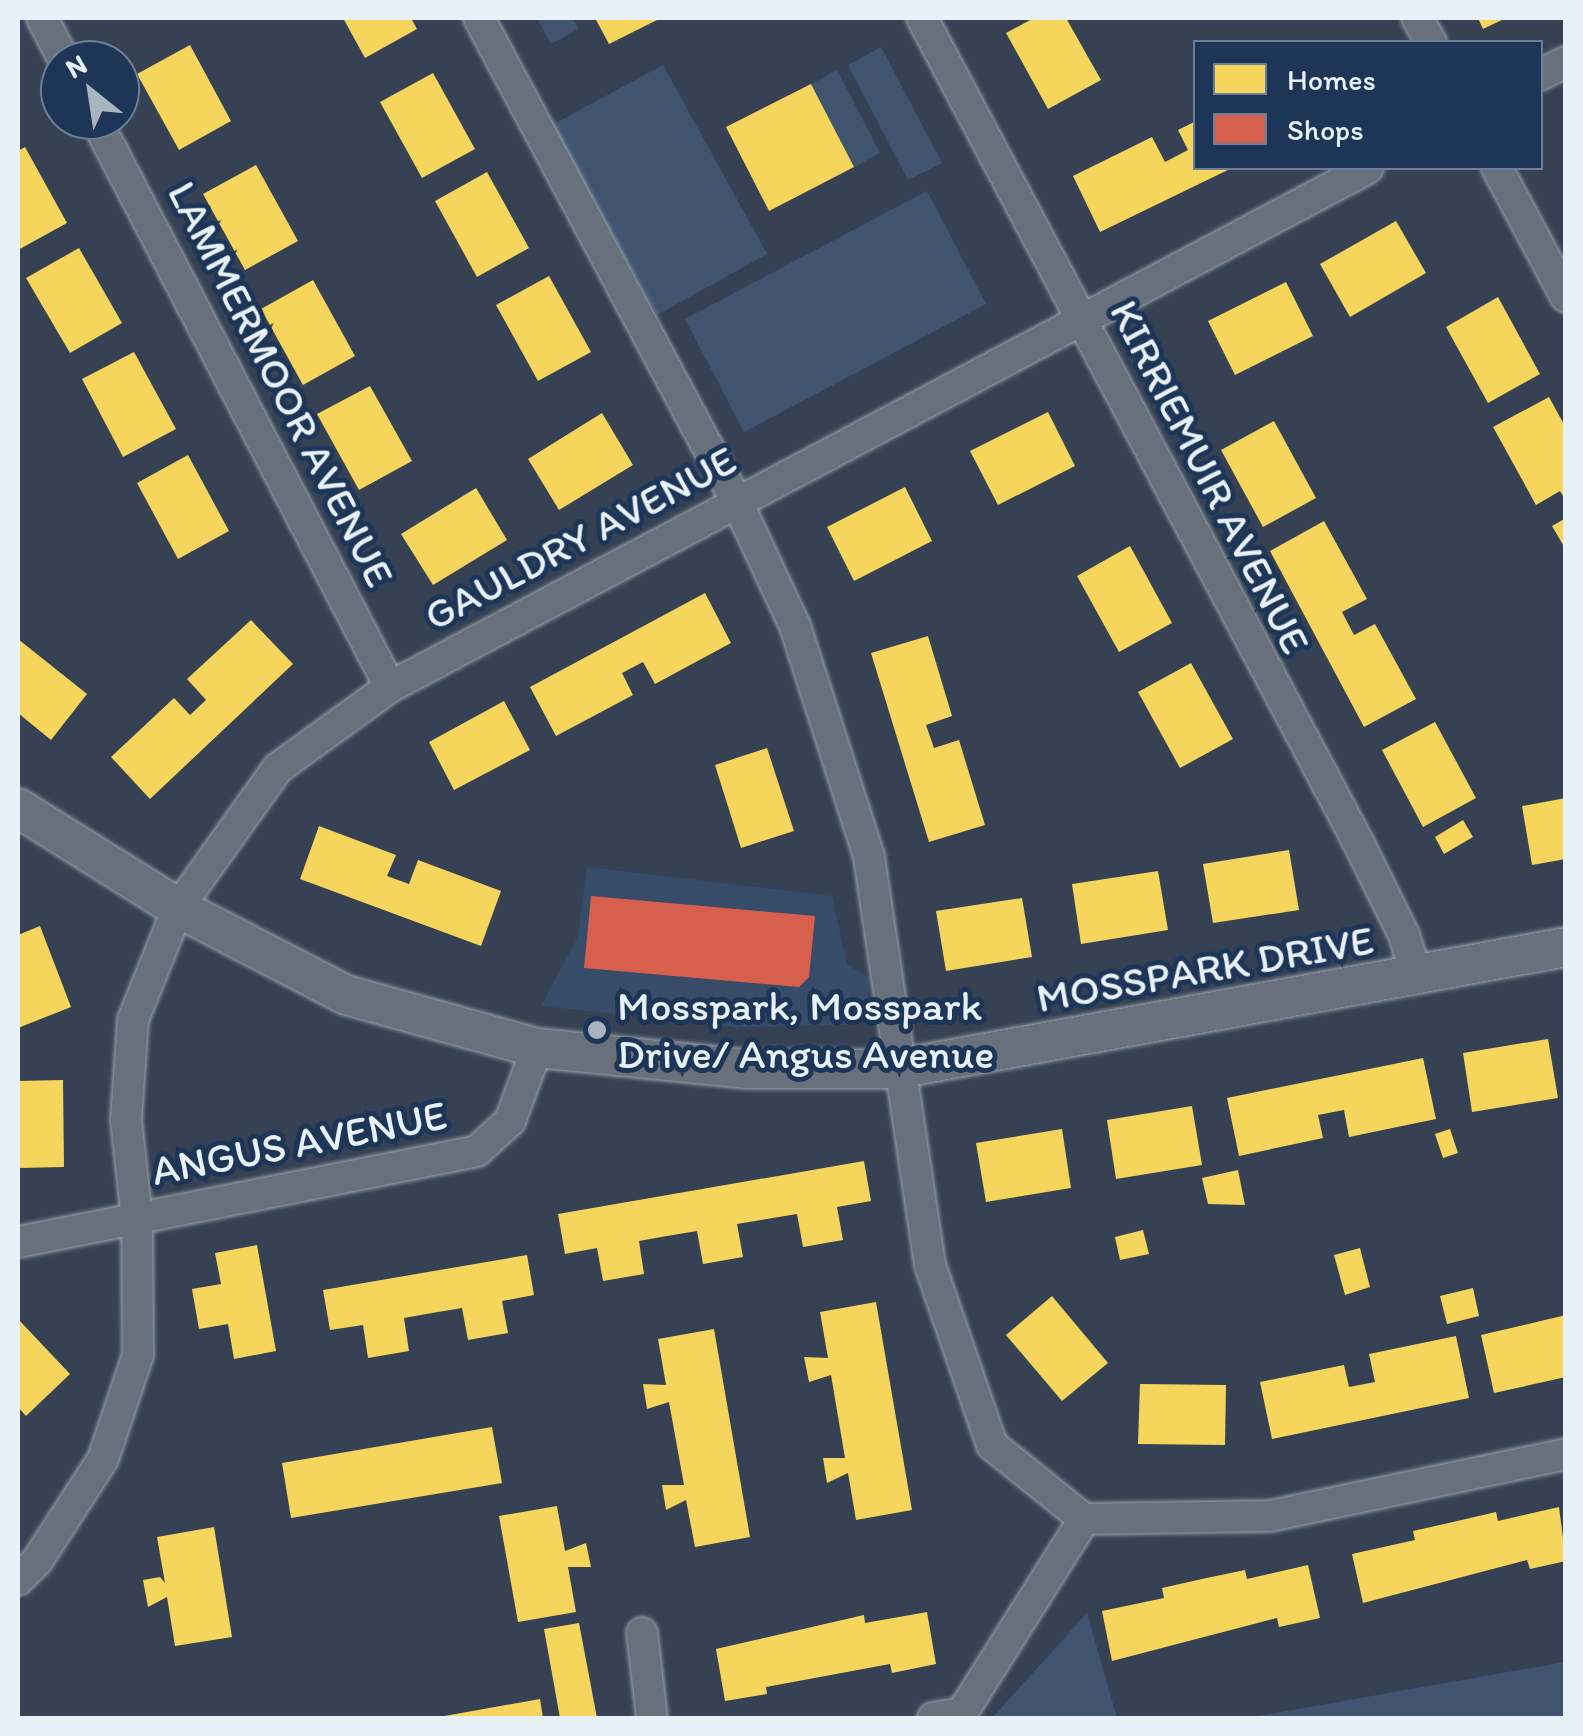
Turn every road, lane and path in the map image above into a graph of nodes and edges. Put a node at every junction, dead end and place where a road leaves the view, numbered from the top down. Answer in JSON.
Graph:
{"nodes":[{"id":1,"x":479,"y":18,"type":"edge"},
{"id":2,"x":922,"y":18,"type":"edge"},
{"id":3,"x":1417,"y":18,"type":"edge"},
{"id":4,"x":1430,"y":40,"type":"edge"},
{"id":5,"x":1566,"y":62,"type":"edge"},
{"id":6,"x":1543,"y":74,"type":"edge"},
{"id":7,"x":106,"y":140,"type":"edge"},
{"id":8,"x":1364,"y":170,"type":"edge"},
{"id":9,"x":1498,"y":170,"type":"edge"},
{"id":10,"x":1566,"y":297,"type":"edge"},
{"id":11,"x":1080,"y":319,"type":"junction"},
{"id":12,"x":738,"y":504,"type":"junction"},
{"id":13,"x":390,"y":687,"type":"junction"},
{"id":14,"x":18,"y":808,"type":"edge"},
{"id":15,"x":178,"y":908,"type":"junction"},
{"id":16,"x":1566,"y":947,"type":"edge"},
{"id":17,"x":1417,"y":977,"type":"junction"},
{"id":18,"x":537,"y":1048,"type":"junction"},
{"id":19,"x":896,"y":1070,"type":"junction"},
{"id":20,"x":137,"y":1220,"type":"junction"},
{"id":21,"x":18,"y":1242,"type":"edge"},
{"id":22,"x":1566,"y":1454,"type":"edge"},
{"id":23,"x":1084,"y":1519,"type":"junction"},
{"id":24,"x":18,"y":1580,"type":"edge"},
{"id":25,"x":642,"y":1633,"type":"dead end"},
{"id":26,"x":652,"y":1718,"type":"edge"},
{"id":27,"x":933,"y":1718,"type":"edge"}],
"edges":[{"from":1,"to":12,"type":"street"},
{"from":2,"to":11,"type":"street","name":"KIRRIEMUIR AVENUE"},
{"from":3,"to":4,"type":"street"},
{"from":5,"to":6,"type":"street"},
{"from":7,"to":13,"type":"street","name":"LAMMERMOOR AVENUE"},
{"from":8,"to":11,"type":"street","name":"GAULDRY AVENUE"},
{"from":9,"to":10,"type":"street"},
{"from":11,"to":12,"type":"street","name":"GAULDRY AVENUE"},
{"from":11,"to":17,"type":"street","name":"KIRRIEMUIR AVENUE"},
{"from":12,"to":13,"type":"street","name":"GAULDRY AVENUE"},
{"from":12,"to":19,"type":"street"},
{"from":13,"to":15,"type":"street","name":"GAULDRY AVENUE"},
{"from":14,"to":15,"type":"street","name":"MOSSPARK DRIVE"},
{"from":15,"to":18,"type":"street","name":"MOSSPARK DRIVE"},
{"from":15,"to":20,"type":"street","name":"GAULDRY AVENUE"},
{"from":16,"to":17,"type":"street","name":"MOSSPARK DRIVE"},
{"from":17,"to":19,"type":"street","name":"MOSSPARK DRIVE"},
{"from":18,"to":19,"type":"street","name":"MOSSPARK DRIVE"},
{"from":18,"to":20,"type":"street","name":"ANGUS AVENUE"},
{"from":19,"to":23,"type":"street"},
{"from":20,"to":21,"type":"street","name":"ANGUS AVENUE"},
{"from":20,"to":24,"type":"street","name":"GAULDRY AVENUE"},
{"from":22,"to":23,"type":"street"},
{"from":23,"to":27,"type":"street"},
{"from":25,"to":26,"type":"street"}]}
